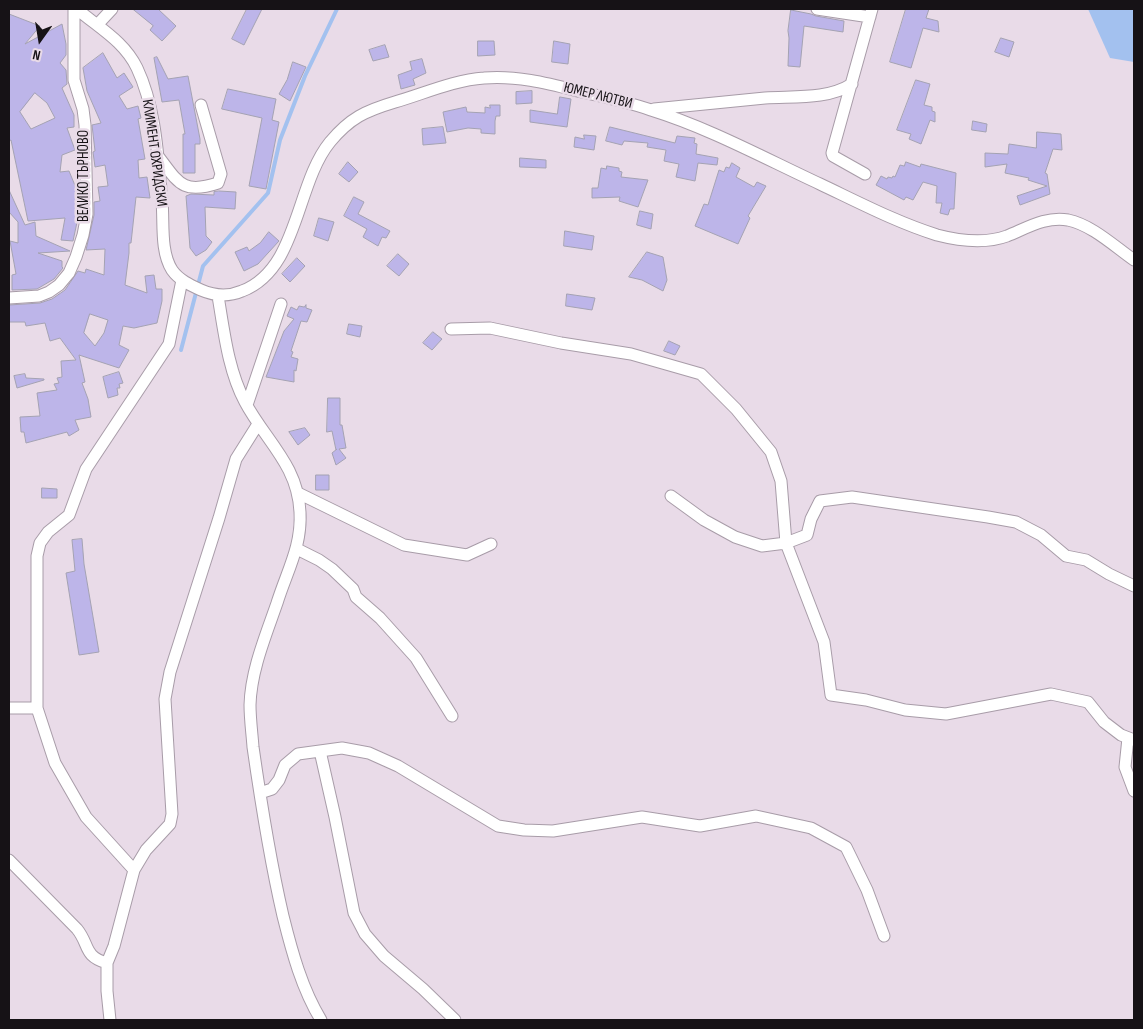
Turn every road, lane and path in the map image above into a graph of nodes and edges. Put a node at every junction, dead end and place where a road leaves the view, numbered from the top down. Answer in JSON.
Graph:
{"nodes":[{"id":1,"x":76,"y":9,"type":"edge"},
{"id":2,"x":112,"y":9,"type":"edge"},
{"id":3,"x":817,"y":9,"type":"edge"},
{"id":4,"x":871,"y":13,"type":"edge"},
{"id":5,"x":98,"y":24,"type":"junction"},
{"id":6,"x":852,"y":84,"type":"junction"},
{"id":7,"x":201,"y":105,"type":"dead end"},
{"id":8,"x":649,"y":109,"type":"junction"},
{"id":9,"x":157,"y":154,"type":"junction"},
{"id":10,"x":865,"y":174,"type":"dead end"},
{"id":11,"x":1134,"y":260,"type":"edge"},
{"id":12,"x":186,"y":282,"type":"junction"},
{"id":13,"x":218,"y":296,"type":"junction"},
{"id":14,"x":9,"y":298,"type":"edge"},
{"id":15,"x":281,"y":304,"type":"dead end"},
{"id":16,"x":451,"y":329,"type":"dead end"},
{"id":17,"x":247,"y":405,"type":"junction"},
{"id":18,"x":258,"y":424,"type":"junction"},
{"id":19,"x":298,"y":494,"type":"junction"},
{"id":20,"x":671,"y":496,"type":"dead end"},
{"id":21,"x":786,"y":543,"type":"junction"},
{"id":22,"x":491,"y":544,"type":"dead end"},
{"id":23,"x":297,"y":549,"type":"junction"},
{"id":24,"x":1134,"y":586,"type":"edge"},
{"id":25,"x":9,"y":708,"type":"edge"},
{"id":26,"x":37,"y":708,"type":"junction"},
{"id":27,"x":452,"y":716,"type":"dead end"},
{"id":28,"x":1131,"y":739,"type":"edge"},
{"id":29,"x":320,"y":751,"type":"junction"},
{"id":30,"x":1134,"y":790,"type":"edge"},
{"id":31,"x":260,"y":793,"type":"junction"},
{"id":32,"x":9,"y":860,"type":"edge"},
{"id":33,"x":134,"y":870,"type":"junction"},
{"id":34,"x":884,"y":936,"type":"dead end"},
{"id":35,"x":107,"y":963,"type":"junction"},
{"id":36,"x":110,"y":1020,"type":"edge"},
{"id":37,"x":321,"y":1020,"type":"edge"},
{"id":38,"x":455,"y":1020,"type":"edge"}],
"edges":[{"from":1,"to":5,"type":"street","name":"КЛИМЕНТ ОХРИДСКИ"},
{"from":1,"to":14,"type":"street","name":"ВЕЛИКО ТЪРНОВО"},
{"from":2,"to":5,"type":"street"},
{"from":3,"to":4,"type":"street"},
{"from":4,"to":6,"type":"street"},
{"from":5,"to":9,"type":"street","name":"КЛИМЕНТ ОХРИДСКИ"},
{"from":6,"to":8,"type":"street"},
{"from":6,"to":10,"type":"street"},
{"from":7,"to":9,"type":"street"},
{"from":8,"to":11,"type":"street","name":"ЮМЕР ЛЮТВИ"},
{"from":8,"to":13,"type":"street","name":"ЮМЕР ЛЮТВИ"},
{"from":9,"to":12,"type":"street","name":"КЛИМЕНТ ОХРИДСКИ"},
{"from":12,"to":13,"type":"street","name":"ЮМЕР ЛЮТВИ"},
{"from":12,"to":26,"type":"street"},
{"from":13,"to":17,"type":"street"},
{"from":15,"to":17,"type":"street"},
{"from":16,"to":21,"type":"street"},
{"from":17,"to":18,"type":"street"},
{"from":18,"to":19,"type":"street"},
{"from":18,"to":33,"type":"street"},
{"from":19,"to":22,"type":"street"},
{"from":19,"to":23,"type":"street"},
{"from":20,"to":21,"type":"street"},
{"from":21,"to":24,"type":"street"},
{"from":21,"to":28,"type":"street"},
{"from":23,"to":27,"type":"street"},
{"from":23,"to":31,"type":"street"},
{"from":25,"to":26,"type":"street"},
{"from":26,"to":33,"type":"street"},
{"from":28,"to":30,"type":"street"},
{"from":29,"to":31,"type":"street"},
{"from":29,"to":34,"type":"street"},
{"from":29,"to":38,"type":"street"},
{"from":31,"to":37,"type":"street"},
{"from":32,"to":35,"type":"street"},
{"from":33,"to":35,"type":"street"},
{"from":35,"to":36,"type":"street"}]}
